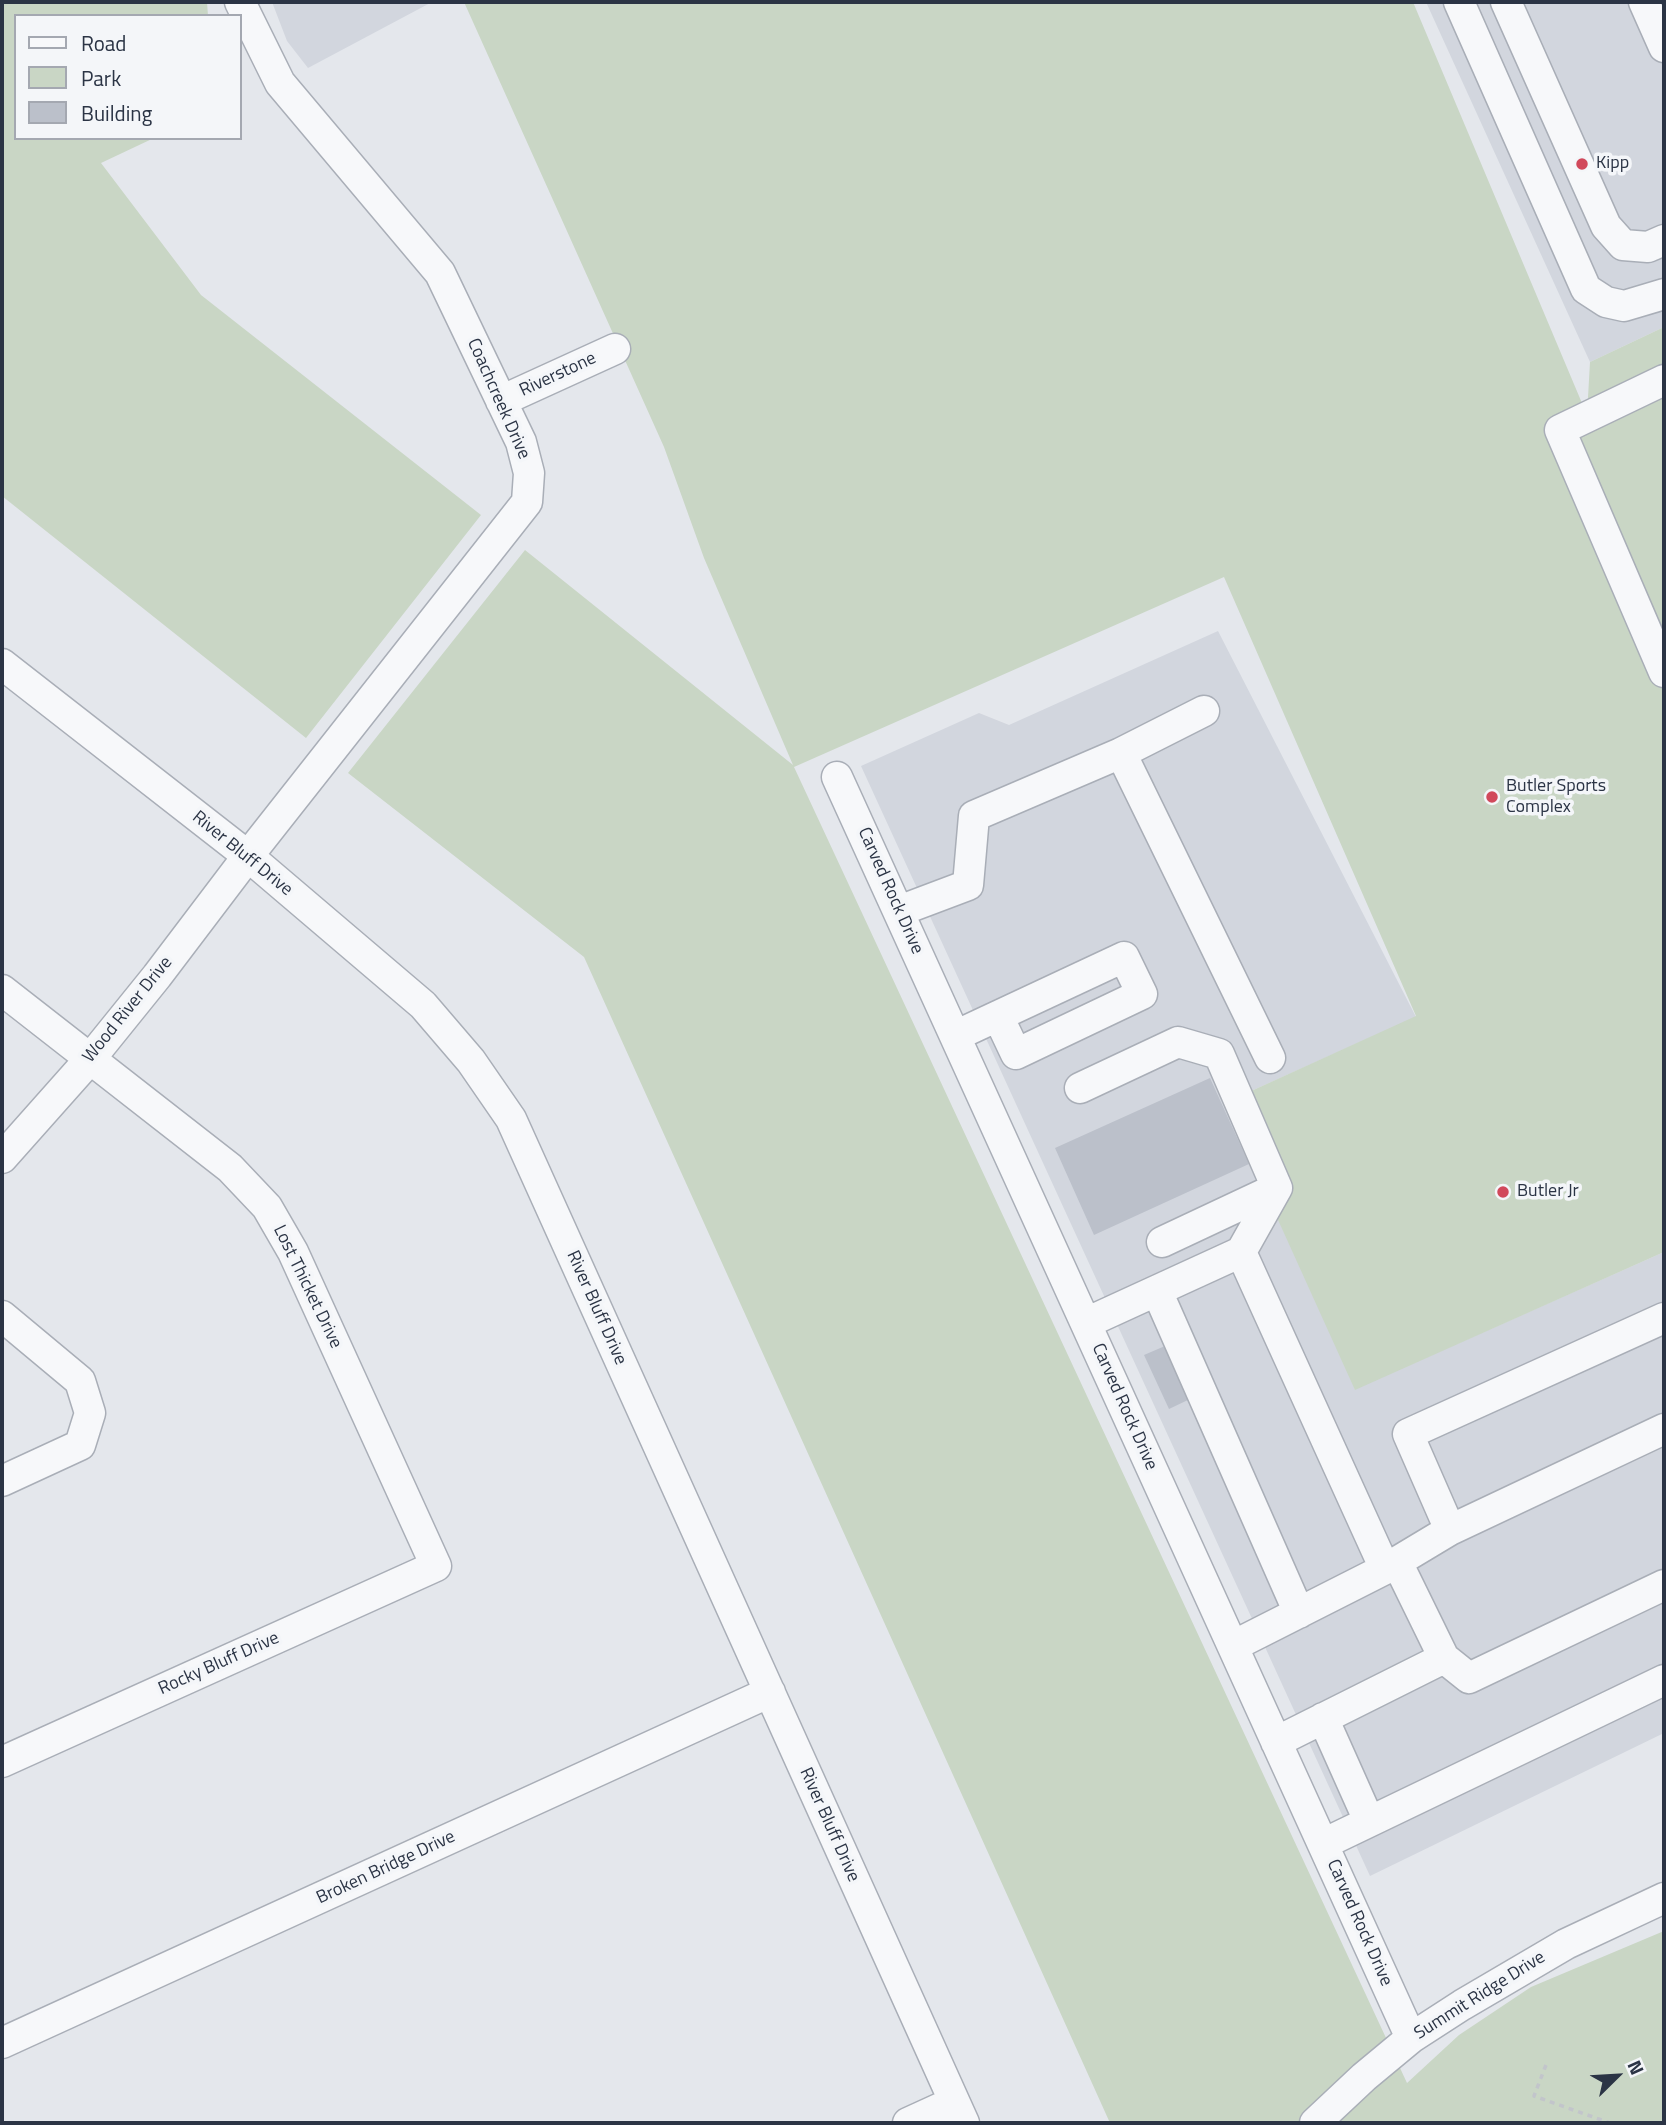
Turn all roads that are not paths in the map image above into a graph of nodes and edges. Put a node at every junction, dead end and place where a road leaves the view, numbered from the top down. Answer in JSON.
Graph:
{"nodes":[{"id":1,"x":240,"y":2,"type":"edge"},
{"id":2,"x":1459,"y":2,"type":"edge"},
{"id":3,"x":1506,"y":2,"type":"edge"},
{"id":4,"x":1644,"y":2,"type":"edge"},
{"id":5,"x":1664,"y":47,"type":"edge"},
{"id":6,"x":1664,"y":240,"type":"edge"},
{"id":7,"x":1664,"y":293,"type":"edge"},
{"id":8,"x":615,"y":349,"type":"dead end"},
{"id":9,"x":1664,"y":380,"type":"edge"},
{"id":10,"x":501,"y":401,"type":"junction"},
{"id":11,"x":1661,"y":655,"type":"edge"},
{"id":12,"x":2,"y":664,"type":"edge"},
{"id":13,"x":1204,"y":711,"type":"dead end"},
{"id":14,"x":1121,"y":753,"type":"junction"},
{"id":15,"x":837,"y":776,"type":"dead end"},
{"id":16,"x":248,"y":856,"type":"junction"},
{"id":17,"x":899,"y":911,"type":"junction"},
{"id":18,"x":2,"y":990,"type":"edge"},
{"id":19,"x":998,"y":1016,"type":"dead end"},
{"id":20,"x":955,"y":1036,"type":"junction"},
{"id":21,"x":1270,"y":1058,"type":"dead end"},
{"id":22,"x":90,"y":1059,"type":"junction"},
{"id":23,"x":1080,"y":1088,"type":"dead end"},
{"id":24,"x":2,"y":1158,"type":"edge"},
{"id":25,"x":1277,"y":1188,"type":"junction"},
{"id":26,"x":1162,"y":1242,"type":"dead end"},
{"id":27,"x":1241,"y":1252,"type":"junction"},
{"id":28,"x":1157,"y":1291,"type":"junction"},
{"id":29,"x":2,"y":1316,"type":"edge"},
{"id":30,"x":1664,"y":1318,"type":"edge"},
{"id":31,"x":1086,"y":1322,"type":"junction"},
{"id":32,"x":1664,"y":1429,"type":"edge"},
{"id":33,"x":2,"y":1481,"type":"edge"},
{"id":34,"x":1450,"y":1530,"type":"junction"},
{"id":35,"x":1391,"y":1565,"type":"junction"},
{"id":36,"x":436,"y":1566,"type":"joint"},
{"id":37,"x":1664,"y":1585,"type":"edge"},
{"id":38,"x":1299,"y":1613,"type":"junction"},
{"id":39,"x":1233,"y":1646,"type":"junction"},
{"id":40,"x":1444,"y":1658,"type":"junction"},
{"id":41,"x":1664,"y":1680,"type":"edge"},
{"id":42,"x":770,"y":1692,"type":"junction"},
{"id":43,"x":1323,"y":1718,"type":"junction"},
{"id":44,"x":1276,"y":1742,"type":"junction"},
{"id":45,"x":2,"y":1762,"type":"edge"},
{"id":46,"x":1369,"y":1821,"type":"junction"},
{"id":47,"x":1323,"y":1844,"type":"junction"},
{"id":48,"x":1664,"y":1898,"type":"edge"},
{"id":49,"x":1411,"y":2038,"type":"junction"},
{"id":50,"x":2,"y":2043,"type":"edge"},
{"id":51,"x":959,"y":2113,"type":"edge"},
{"id":52,"x":908,"y":2123,"type":"edge"},
{"id":53,"x":1315,"y":2123,"type":"edge"}],
"edges":[{"from":1,"to":10,"type":"street","name":"Coachcreek Drive"},
{"from":2,"to":7,"type":"street"},
{"from":3,"to":6,"type":"street"},
{"from":4,"to":5,"type":"street"},
{"from":8,"to":10,"type":"street","name":"Riverstone"},
{"from":9,"to":11,"type":"street"},
{"from":10,"to":16,"type":"street","name":"Coachcreek Drive"},
{"from":12,"to":16,"type":"street","name":"River Bluff Drive"},
{"from":13,"to":14,"type":"street"},
{"from":14,"to":17,"type":"street"},
{"from":14,"to":21,"type":"street"},
{"from":15,"to":17,"type":"street","name":"Carved Rock Drive"},
{"from":16,"to":22,"type":"street","name":"Wood River Drive"},
{"from":16,"to":42,"type":"street","name":"River Bluff Drive"},
{"from":17,"to":20,"type":"street","name":"Carved Rock Drive"},
{"from":18,"to":22,"type":"street","name":"Lost Thicket Drive"},
{"from":19,"to":20,"type":"street"},
{"from":20,"to":31,"type":"street","name":"Carved Rock Drive"},
{"from":22,"to":24,"type":"street","name":"Wood River Drive"},
{"from":22,"to":36,"type":"street","name":"Lost Thicket Drive"},
{"from":23,"to":25,"type":"street"},
{"from":25,"to":26,"type":"street"},
{"from":25,"to":27,"type":"street"},
{"from":27,"to":28,"type":"street"},
{"from":27,"to":35,"type":"street"},
{"from":28,"to":31,"type":"street"},
{"from":28,"to":38,"type":"street"},
{"from":29,"to":33,"type":"street"},
{"from":30,"to":34,"type":"street"},
{"from":31,"to":39,"type":"street","name":"Carved Rock Drive"},
{"from":32,"to":34,"type":"street"},
{"from":34,"to":35,"type":"street"},
{"from":35,"to":38,"type":"street"},
{"from":35,"to":40,"type":"street"},
{"from":36,"to":45,"type":"street","name":"Rocky Bluff Drive"},
{"from":37,"to":40,"type":"street"},
{"from":38,"to":39,"type":"street"},
{"from":39,"to":44,"type":"street","name":"Carved Rock Drive"},
{"from":40,"to":43,"type":"street"},
{"from":41,"to":46,"type":"street"},
{"from":42,"to":50,"type":"street","name":"Broken Bridge Drive"},
{"from":42,"to":51,"type":"street","name":"River Bluff Drive"},
{"from":43,"to":44,"type":"street"},
{"from":43,"to":46,"type":"street"},
{"from":44,"to":47,"type":"street","name":"Carved Rock Drive"},
{"from":46,"to":47,"type":"street"},
{"from":47,"to":49,"type":"street","name":"Carved Rock Drive"},
{"from":48,"to":49,"type":"street","name":"Summit Ridge Drive"},
{"from":49,"to":53,"type":"street","name":"Summit Ridge Drive"},
{"from":51,"to":52,"type":"street"}]}
